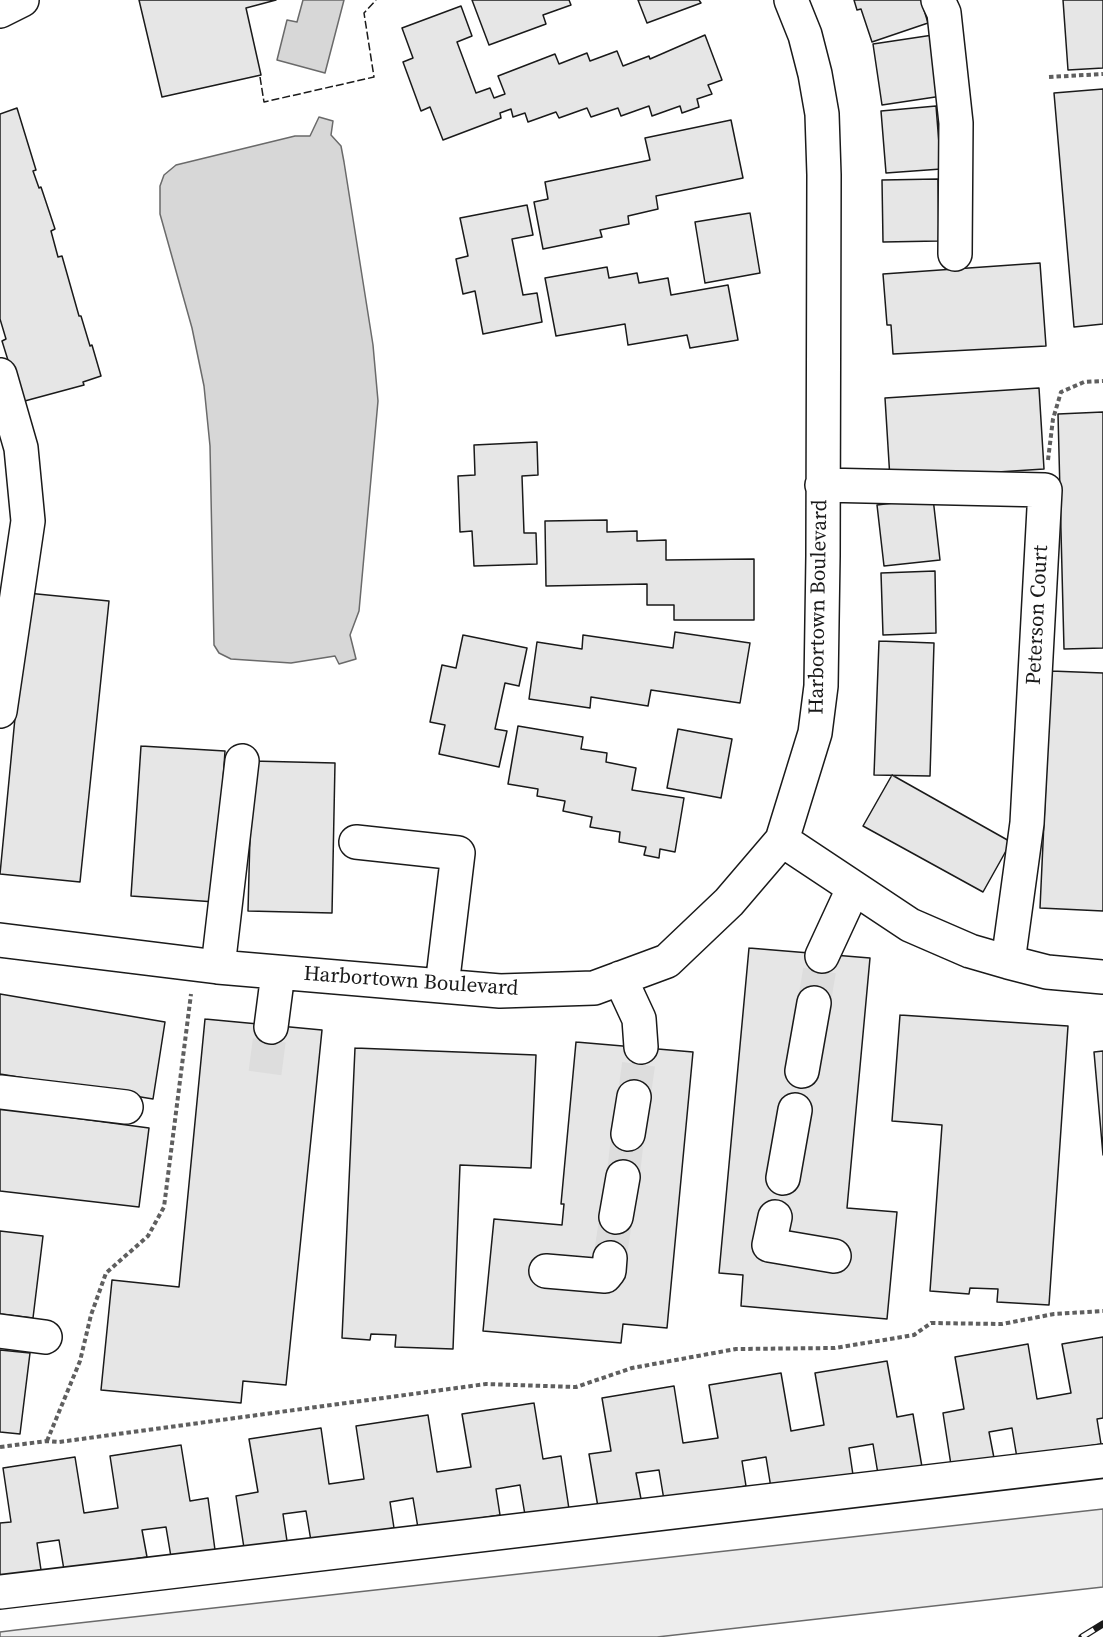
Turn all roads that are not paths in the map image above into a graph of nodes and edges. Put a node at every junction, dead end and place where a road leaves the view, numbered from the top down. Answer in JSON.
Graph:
{"nodes":[{"id":1,"x":21,"y":0,"type":"edge"},
{"id":2,"x":791,"y":0,"type":"edge"},
{"id":3,"x":938,"y":0,"type":"edge"},
{"id":4,"x":0,"y":11,"type":"edge"},
{"id":5,"x":955,"y":254,"type":"dead end"},
{"id":6,"x":0,"y":375,"type":"edge"},
{"id":7,"x":822,"y":485,"type":"junction"},
{"id":8,"x":0,"y":710,"type":"edge"},
{"id":9,"x":242,"y":761,"type":"dead end"},
{"id":10,"x":782,"y":840,"type":"junction"},
{"id":11,"x":356,"y":842,"type":"dead end"},
{"id":12,"x":853,"y":889,"type":"junction"},
{"id":13,"x":0,"y":940,"type":"edge"},
{"id":14,"x":822,"y":956,"type":"tunnel mouth"},
{"id":15,"x":1008,"y":962,"type":"junction"},
{"id":16,"x":206,"y":966,"type":"junction"},
{"id":17,"x":278,"y":972,"type":"junction"},
{"id":18,"x":1103,"y":977,"type":"edge"},
{"id":19,"x":620,"y":978,"type":"junction"},
{"id":20,"x":442,"y":986,"type":"junction"},
{"id":21,"x":814,"y":1004,"type":"tunnel mouth"},
{"id":22,"x":271,"y":1027,"type":"tunnel mouth"},
{"id":23,"x":641,"y":1047,"type":"tunnel mouth"},
{"id":24,"x":802,"y":1071,"type":"dead end"},
{"id":25,"x":0,"y":1092,"type":"edge"},
{"id":26,"x":634,"y":1097,"type":"tunnel mouth"},
{"id":27,"x":126,"y":1107,"type":"dead end"},
{"id":28,"x":795,"y":1110,"type":"dead end"},
{"id":29,"x":628,"y":1134,"type":"tunnel mouth"},
{"id":30,"x":622,"y":1177,"type":"tunnel mouth"},
{"id":31,"x":783,"y":1178,"type":"dead end"},
{"id":32,"x":616,"y":1217,"type":"tunnel mouth"},
{"id":33,"x":775,"y":1217,"type":"dead end"},
{"id":34,"x":834,"y":1256,"type":"dead end"},
{"id":35,"x":610,"y":1258,"type":"tunnel mouth"},
{"id":36,"x":546,"y":1271,"type":"dead end"},
{"id":37,"x":0,"y":1331,"type":"edge"},
{"id":38,"x":45,"y":1337,"type":"dead end"},
{"id":39,"x":1103,"y":1461,"type":"edge"},
{"id":40,"x":15,"y":1590,"type":"edge"}],
"edges":[{"from":1,"to":4,"type":"street"},
{"from":2,"to":7,"type":"street","name":"Harbortown Boulevard"},
{"from":3,"to":5,"type":"street"},
{"from":6,"to":8,"type":"street"},
{"from":7,"to":10,"type":"street","name":"Harbortown Boulevard"},
{"from":7,"to":15,"type":"street","name":"Peterson Court"},
{"from":9,"to":16,"type":"street"},
{"from":10,"to":12,"type":"street"},
{"from":10,"to":19,"type":"street","name":"Harbortown Boulevard"},
{"from":11,"to":20,"type":"street"},
{"from":12,"to":14,"type":"street"},
{"from":12,"to":15,"type":"street"},
{"from":13,"to":16,"type":"street","name":"Harbortown Boulevard"},
{"from":15,"to":18,"type":"street"},
{"from":16,"to":17,"type":"street","name":"Harbortown Boulevard"},
{"from":17,"to":20,"type":"street","name":"Harbortown Boulevard"},
{"from":17,"to":22,"type":"street"},
{"from":19,"to":20,"type":"street","name":"Harbortown Boulevard"},
{"from":19,"to":23,"type":"street"},
{"from":21,"to":24,"type":"street"},
{"from":25,"to":27,"type":"street"},
{"from":26,"to":29,"type":"street"},
{"from":28,"to":31,"type":"street"},
{"from":30,"to":32,"type":"street"},
{"from":33,"to":34,"type":"street"},
{"from":35,"to":36,"type":"street"},
{"from":37,"to":38,"type":"street"},
{"from":39,"to":40,"type":"street"}]}
